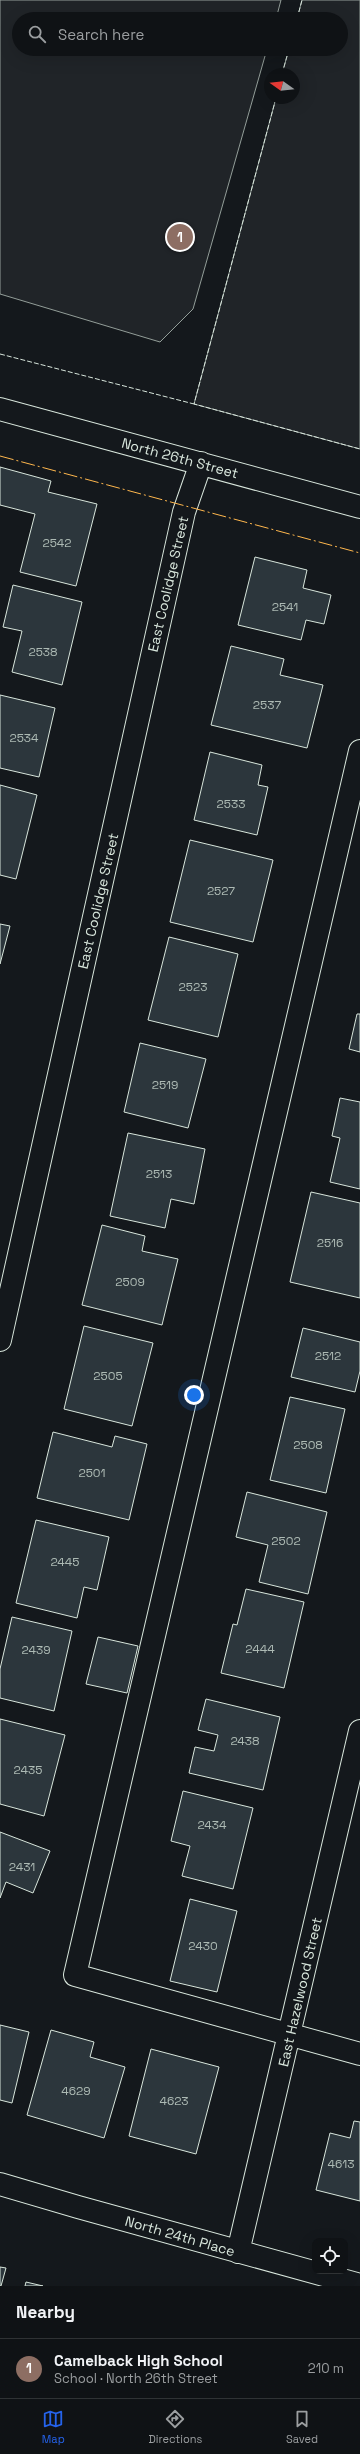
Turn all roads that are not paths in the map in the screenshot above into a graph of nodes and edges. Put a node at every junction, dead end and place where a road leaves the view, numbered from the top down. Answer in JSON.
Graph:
{"nodes":[{"id":1,"x":0,"y":409,"type":"edge"},
{"id":2,"x":201,"y":463,"type":"junction"},
{"id":3,"x":360,"y":507,"type":"edge"},
{"id":4,"x":360,"y":751,"type":"edge"},
{"id":5,"x":0,"y":1340,"type":"edge"},
{"id":6,"x":360,"y":1731,"type":"edge"},
{"id":7,"x":290,"y":2036,"type":"junction"},
{"id":8,"x":360,"y":2054,"type":"edge"},
{"id":9,"x":0,"y":2184,"type":"edge"},
{"id":10,"x":238,"y":2252,"type":"junction"},
{"id":11,"x":360,"y":2285,"type":"edge"}],
"edges":[{"from":1,"to":2,"type":"street","name":"North 26th Street"},
{"from":2,"to":3,"type":"street","name":"North 26th Street"},
{"from":2,"to":5,"type":"street","name":"East Coolidge Street"},
{"from":4,"to":7,"type":"street"},
{"from":6,"to":7,"type":"street","name":"East Hazelwood Street"},
{"from":7,"to":8,"type":"street"},
{"from":7,"to":10,"type":"street","name":"East Hazelwood Street"},
{"from":9,"to":10,"type":"street","name":"North 24th Place"},
{"from":10,"to":11,"type":"street","name":"North 24th Place"}]}
